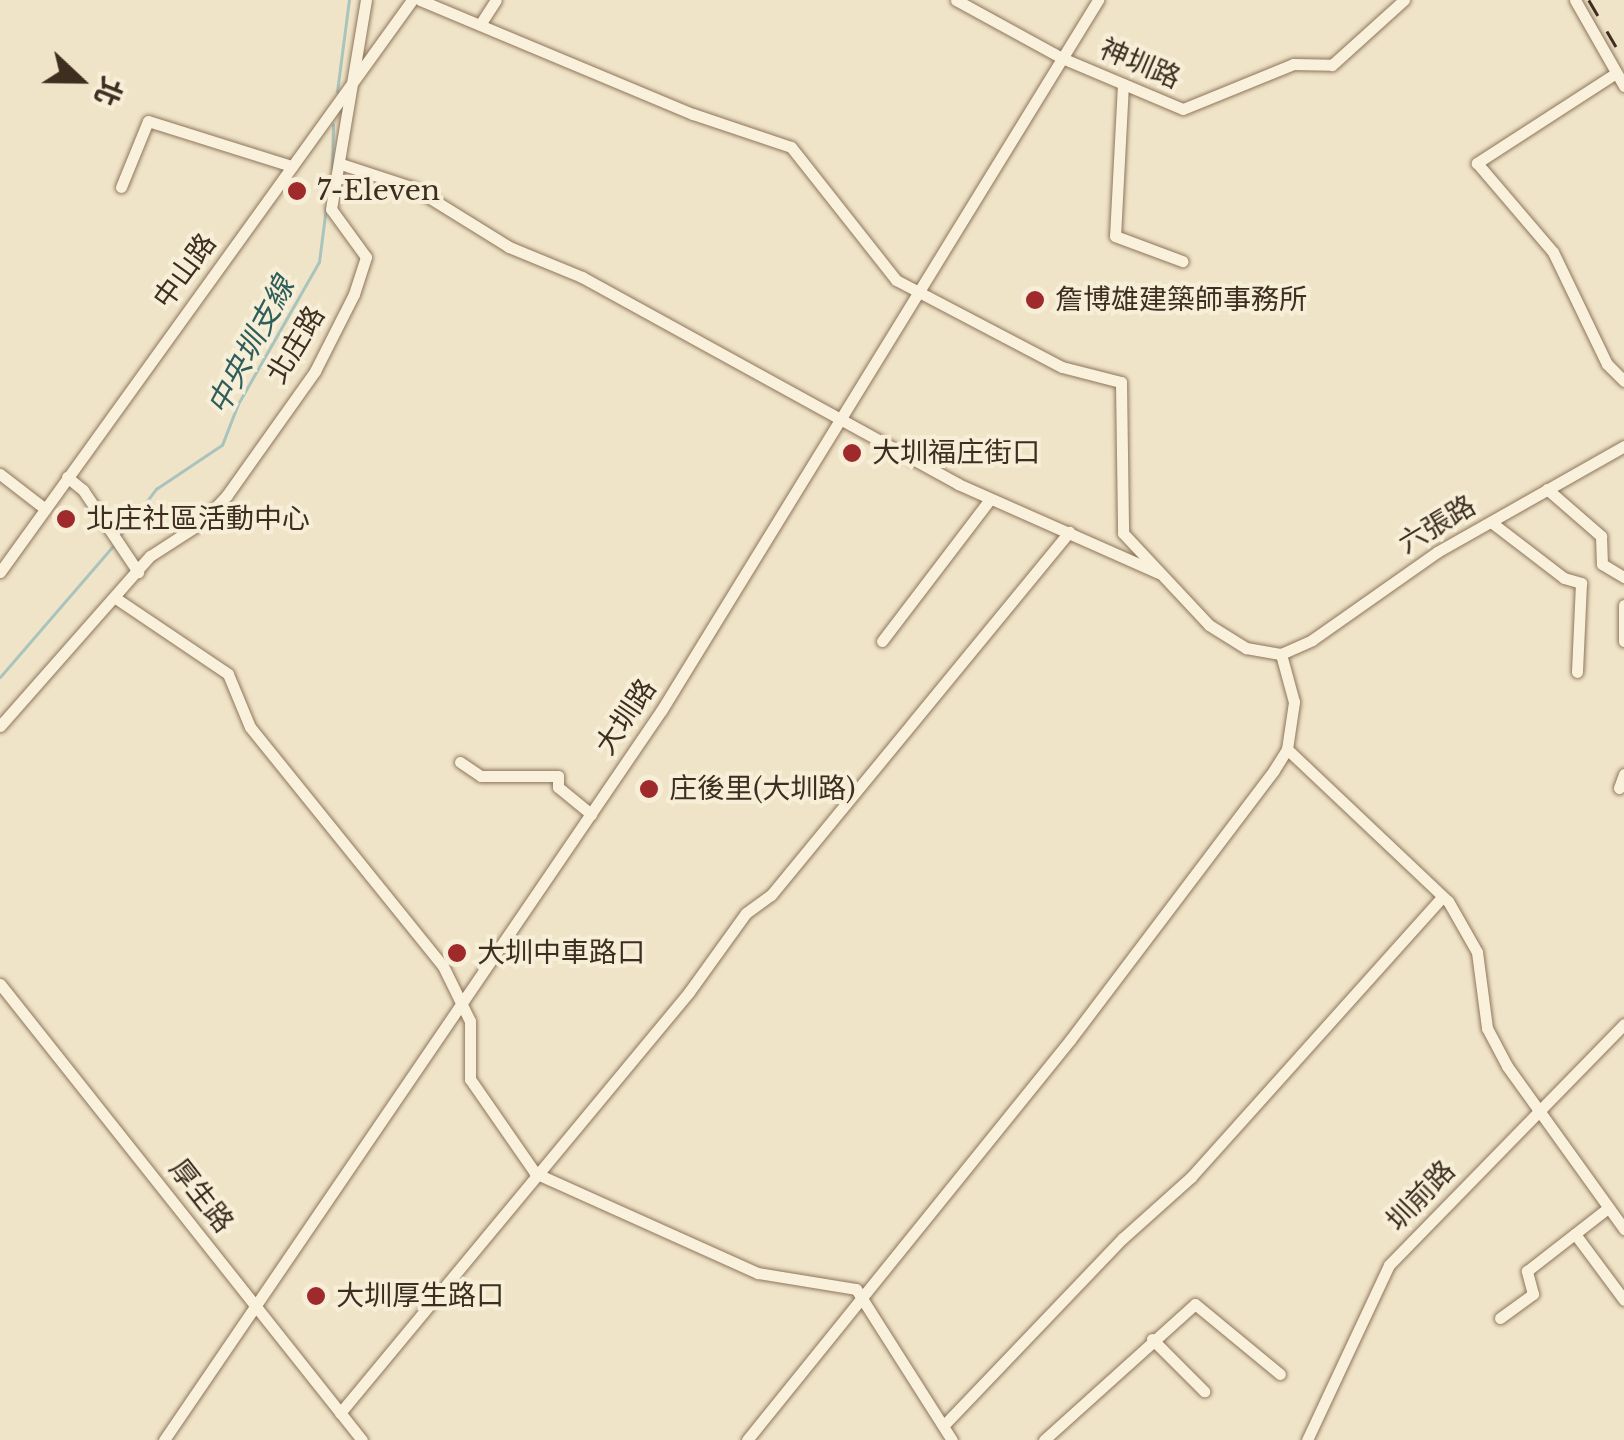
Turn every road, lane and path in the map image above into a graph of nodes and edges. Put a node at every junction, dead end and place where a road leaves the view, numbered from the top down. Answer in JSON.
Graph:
{"nodes":[{"id":1,"x":366,"y":0,"type":"edge"},
{"id":2,"x":412,"y":0,"type":"edge"},
{"id":3,"x":420,"y":0,"type":"edge"},
{"id":4,"x":496,"y":0,"type":"edge"},
{"id":5,"x":956,"y":0,"type":"edge"},
{"id":6,"x":1098,"y":0,"type":"edge"},
{"id":7,"x":1404,"y":0,"type":"edge"},
{"id":8,"x":1575,"y":0,"type":"edge"},
{"id":9,"x":481,"y":23,"type":"junction"},
{"id":10,"x":1062,"y":58,"type":"junction"},
{"id":11,"x":357,"y":73,"type":"junction"},
{"id":12,"x":1616,"y":73,"type":"junction"},
{"id":13,"x":1123,"y":84,"type":"junction"},
{"id":14,"x":1624,"y":86,"type":"edge"},
{"id":15,"x":340,"y":164,"type":"junction"},
{"id":16,"x":292,"y":166,"type":"junction"},
{"id":17,"x":121,"y":187,"type":"dead end"},
{"id":18,"x":1182,"y":261,"type":"dead end"},
{"id":19,"x":920,"y":295,"type":"junction"},
{"id":20,"x":1624,"y":381,"type":"edge"},
{"id":21,"x":843,"y":418,"type":"junction"},
{"id":22,"x":1624,"y":446,"type":"edge"},
{"id":23,"x":0,"y":474,"type":"edge"},
{"id":24,"x":67,"y":476,"type":"junction"},
{"id":25,"x":1546,"y":489,"type":"junction"},
{"id":26,"x":990,"y":499,"type":"junction"},
{"id":27,"x":44,"y":508,"type":"junction"},
{"id":28,"x":1491,"y":522,"type":"junction"},
{"id":29,"x":1069,"y":532,"type":"junction"},
{"id":30,"x":0,"y":572,"type":"edge"},
{"id":31,"x":138,"y":572,"type":"junction"},
{"id":32,"x":1159,"y":572,"type":"junction"},
{"id":33,"x":1624,"y":577,"type":"edge"},
{"id":34,"x":117,"y":599,"type":"junction"},
{"id":35,"x":1624,"y":605,"type":"edge"},
{"id":36,"x":882,"y":641,"type":"dead end"},
{"id":37,"x":1624,"y":641,"type":"edge"},
{"id":38,"x":1281,"y":654,"type":"junction"},
{"id":39,"x":1578,"y":672,"type":"dead end"},
{"id":40,"x":0,"y":726,"type":"edge"},
{"id":41,"x":1287,"y":749,"type":"junction"},
{"id":42,"x":460,"y":762,"type":"dead end"},
{"id":43,"x":1624,"y":774,"type":"edge"},
{"id":44,"x":1619,"y":788,"type":"dead end"},
{"id":45,"x":591,"y":814,"type":"junction"},
{"id":46,"x":1440,"y":899,"type":"junction"},
{"id":47,"x":0,"y":984,"type":"edge"},
{"id":48,"x":463,"y":1001,"type":"junction"},
{"id":49,"x":1624,"y":1024,"type":"edge"},
{"id":50,"x":1538,"y":1110,"type":"junction"},
{"id":51,"x":535,"y":1174,"type":"junction"},
{"id":52,"x":1608,"y":1208,"type":"junction"},
{"id":53,"x":1624,"y":1229,"type":"edge"},
{"id":54,"x":1575,"y":1234,"type":"junction"},
{"id":55,"x":861,"y":1293,"type":"junction"},
{"id":56,"x":1624,"y":1300,"type":"edge"},
{"id":57,"x":256,"y":1306,"type":"junction"},
{"id":58,"x":1500,"y":1318,"type":"dead end"},
{"id":59,"x":1152,"y":1338,"type":"junction"},
{"id":60,"x":1280,"y":1374,"type":"dead end"},
{"id":61,"x":1204,"y":1391,"type":"dead end"},
{"id":62,"x":340,"y":1412,"type":"junction"},
{"id":63,"x":944,"y":1425,"type":"junction"},
{"id":64,"x":164,"y":1440,"type":"edge"},
{"id":65,"x":362,"y":1440,"type":"edge"},
{"id":66,"x":747,"y":1440,"type":"edge"},
{"id":67,"x":952,"y":1440,"type":"edge"},
{"id":68,"x":1044,"y":1440,"type":"edge"},
{"id":69,"x":1308,"y":1440,"type":"edge"}],
"edges":[{"from":1,"to":11,"type":"street","name":"北庄路"},
{"from":2,"to":11,"type":"street","name":"中山路"},
{"from":3,"to":9,"type":"street"},
{"from":4,"to":9,"type":"street"},
{"from":5,"to":10,"type":"street","name":"神圳路"},
{"from":6,"to":10,"type":"street","name":"大圳路"},
{"from":7,"to":13,"type":"street","name":"神圳路"},
{"from":8,"to":12,"type":"street"},
{"from":9,"to":19,"type":"street"},
{"from":10,"to":13,"type":"street","name":"神圳路"},
{"from":10,"to":19,"type":"street","name":"大圳路"},
{"from":11,"to":15,"type":"street","name":"北庄路"},
{"from":11,"to":16,"type":"street","name":"中山路"},
{"from":12,"to":14,"type":"street"},
{"from":12,"to":20,"type":"street"},
{"from":13,"to":18,"type":"street"},
{"from":15,"to":21,"type":"street"},
{"from":15,"to":31,"type":"street","name":"北庄路"},
{"from":16,"to":17,"type":"street"},
{"from":16,"to":24,"type":"street","name":"中山路"},
{"from":19,"to":21,"type":"street","name":"大圳路"},
{"from":19,"to":32,"type":"street"},
{"from":21,"to":26,"type":"street"},
{"from":21,"to":45,"type":"street","name":"大圳路"},
{"from":22,"to":25,"type":"street","name":"六張路"},
{"from":23,"to":27,"type":"street"},
{"from":24,"to":27,"type":"street","name":"中山路"},
{"from":24,"to":31,"type":"street"},
{"from":25,"to":28,"type":"street","name":"六張路"},
{"from":25,"to":33,"type":"street"},
{"from":26,"to":29,"type":"street"},
{"from":26,"to":36,"type":"street"},
{"from":27,"to":30,"type":"street","name":"中山路"},
{"from":28,"to":38,"type":"street","name":"六張路"},
{"from":28,"to":39,"type":"street"},
{"from":29,"to":32,"type":"street"},
{"from":29,"to":51,"type":"street"},
{"from":31,"to":34,"type":"street","name":"北庄路"},
{"from":32,"to":38,"type":"street"},
{"from":34,"to":40,"type":"street","name":"北庄路"},
{"from":34,"to":48,"type":"street"},
{"from":35,"to":37,"type":"street"},
{"from":38,"to":41,"type":"street"},
{"from":41,"to":46,"type":"street"},
{"from":41,"to":55,"type":"street"},
{"from":42,"to":45,"type":"street"},
{"from":43,"to":44,"type":"street"},
{"from":45,"to":48,"type":"street","name":"大圳路"},
{"from":46,"to":50,"type":"street"},
{"from":46,"to":63,"type":"street"},
{"from":47,"to":57,"type":"street","name":"厚生路"},
{"from":48,"to":51,"type":"street"},
{"from":48,"to":57,"type":"street","name":"大圳路"},
{"from":49,"to":50,"type":"street","name":"圳前路"},
{"from":50,"to":52,"type":"street"},
{"from":50,"to":69,"type":"street","name":"圳前路"},
{"from":51,"to":55,"type":"street"},
{"from":51,"to":62,"type":"street"},
{"from":52,"to":53,"type":"street"},
{"from":52,"to":54,"type":"street"},
{"from":54,"to":56,"type":"street"},
{"from":54,"to":58,"type":"street"},
{"from":55,"to":63,"type":"street"},
{"from":55,"to":66,"type":"street"},
{"from":57,"to":62,"type":"street","name":"厚生路"},
{"from":57,"to":64,"type":"street","name":"大圳路"},
{"from":59,"to":60,"type":"street"},
{"from":59,"to":61,"type":"street"},
{"from":59,"to":68,"type":"street"},
{"from":62,"to":65,"type":"street","name":"厚生路"},
{"from":63,"to":67,"type":"street"}]}
